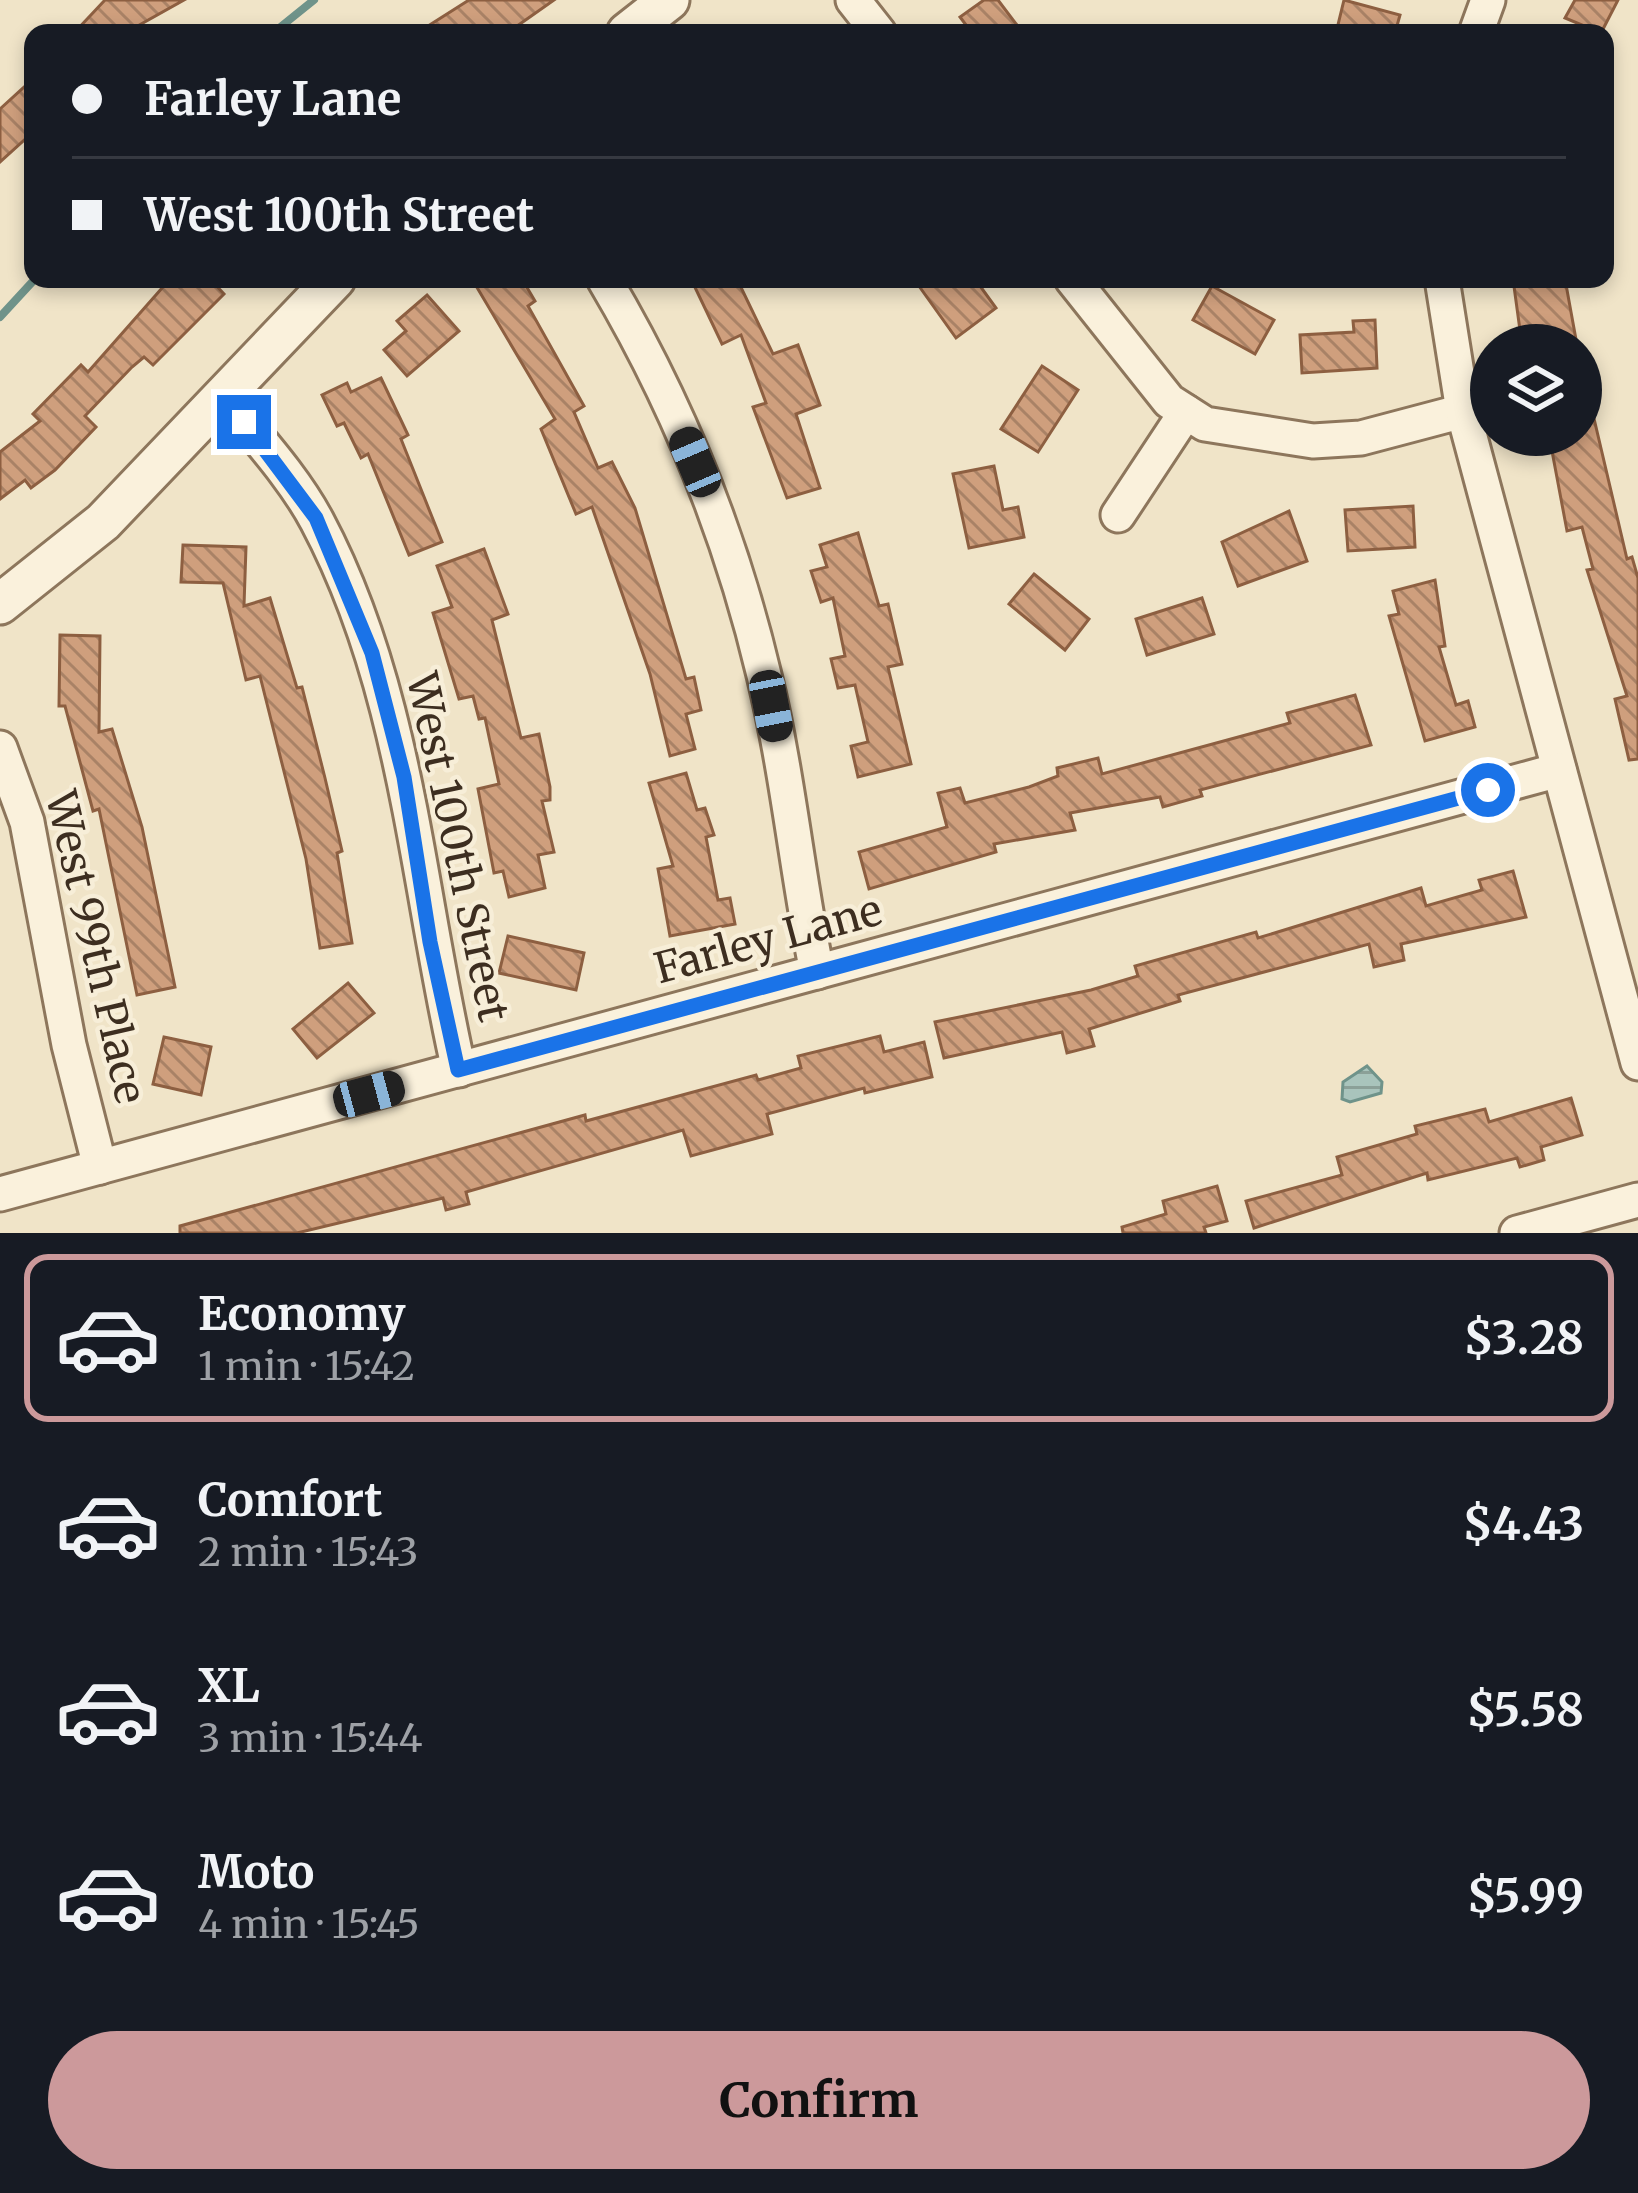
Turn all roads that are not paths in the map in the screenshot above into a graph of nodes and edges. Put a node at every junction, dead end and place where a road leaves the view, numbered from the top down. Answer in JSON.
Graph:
{"nodes":[{"id":1,"x":669,"y":0,"type":"edge"},
{"id":2,"x":853,"y":0,"type":"edge"},
{"id":3,"x":638,"y":24,"type":"edge"},
{"id":4,"x":872,"y":24,"type":"edge"},
{"id":5,"x":326,"y":288,"type":"edge"},
{"id":6,"x":609,"y":288,"type":"edge"},
{"id":7,"x":1079,"y":288,"type":"edge"},
{"id":8,"x":1443,"y":288,"type":"edge"},
{"id":9,"x":224,"y":397,"type":"junction"},
{"id":10,"x":1463,"y":411,"type":"junction"},
{"id":11,"x":1186,"y":412,"type":"junction"},
{"id":12,"x":1118,"y":514,"type":"dead end"},
{"id":13,"x":0,"y":604,"type":"edge"},
{"id":14,"x":0,"y":748,"type":"edge"},
{"id":15,"x":1559,"y":770,"type":"junction"},
{"id":16,"x":817,"y":972,"type":"junction"},
{"id":17,"x":1638,"y":1063,"type":"edge"},
{"id":18,"x":458,"y":1070,"type":"junction"},
{"id":19,"x":100,"y":1167,"type":"junction"},
{"id":20,"x":0,"y":1194,"type":"edge"},
{"id":21,"x":1638,"y":1200,"type":"edge"},
{"id":22,"x":1517,"y":1233,"type":"edge"}],
"edges":[{"from":1,"to":3,"type":"street"},
{"from":2,"to":4,"type":"street"},
{"from":5,"to":9,"type":"street"},
{"from":6,"to":16,"type":"street"},
{"from":7,"to":11,"type":"street"},
{"from":8,"to":10,"type":"street"},
{"from":9,"to":13,"type":"street"},
{"from":9,"to":18,"type":"street","name":"West 100th Street"},
{"from":10,"to":11,"type":"street"},
{"from":10,"to":15,"type":"street"},
{"from":11,"to":12,"type":"street"},
{"from":14,"to":19,"type":"street","name":"West 99th Place"},
{"from":15,"to":16,"type":"street","name":"Farley Lane"},
{"from":15,"to":17,"type":"street"},
{"from":16,"to":18,"type":"street","name":"Farley Lane"},
{"from":18,"to":19,"type":"street","name":"Farley Lane"},
{"from":19,"to":20,"type":"street","name":"Farley Lane"},
{"from":21,"to":22,"type":"street"}]}
